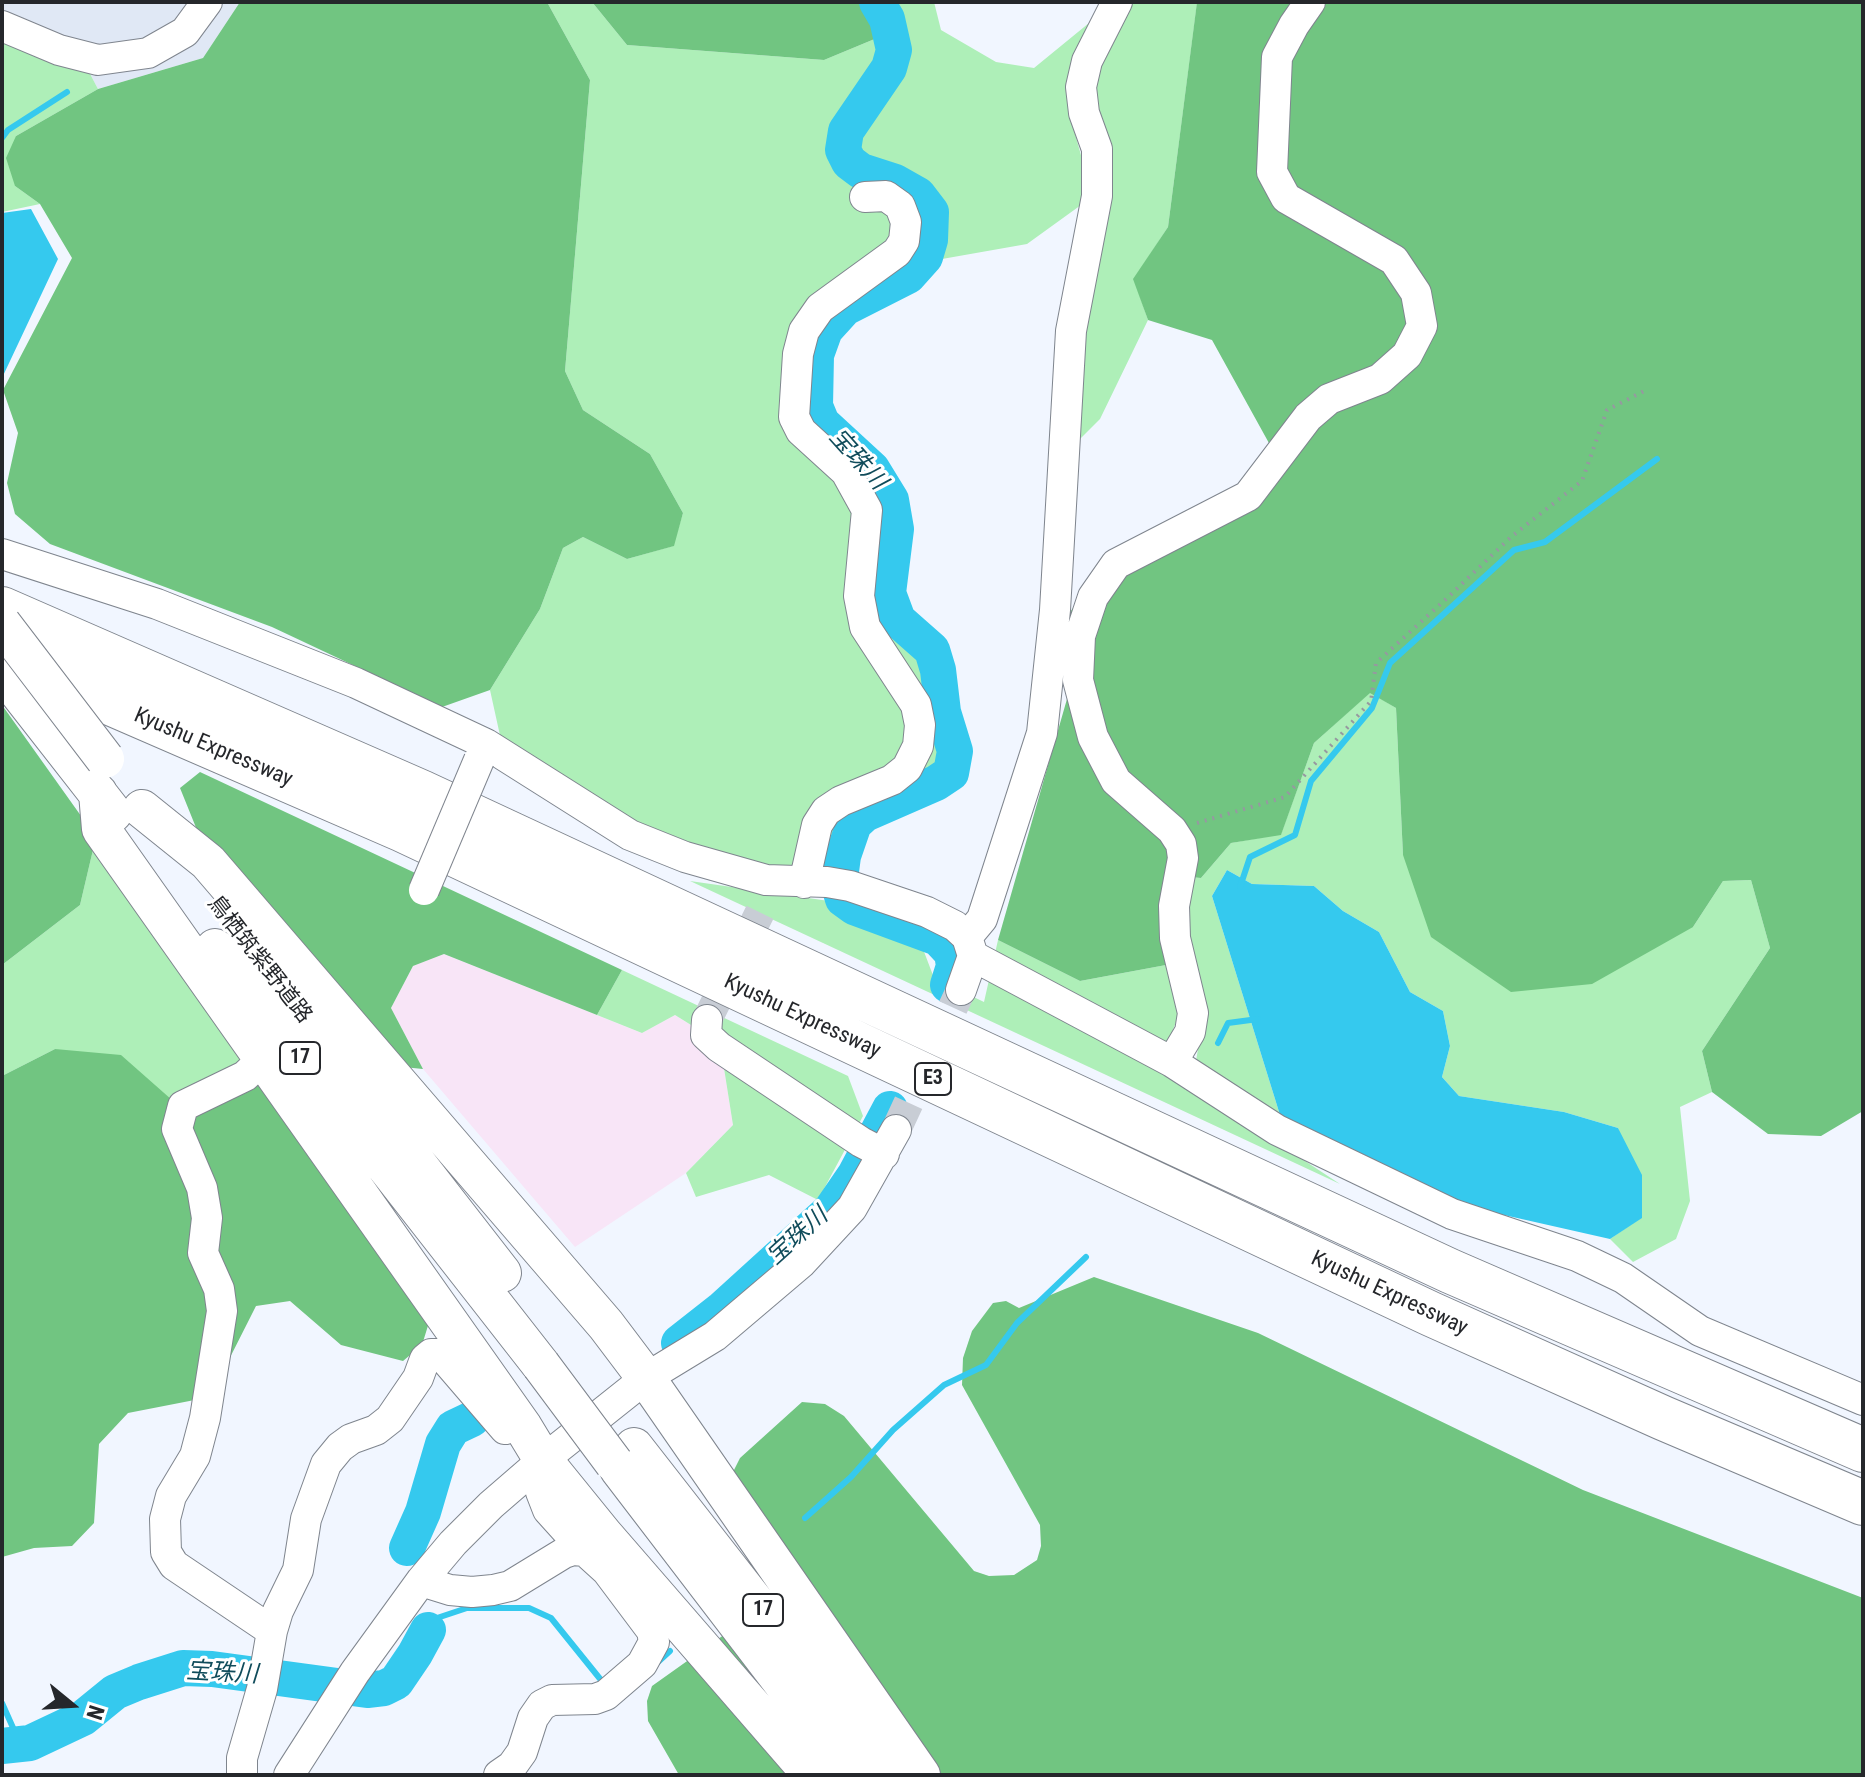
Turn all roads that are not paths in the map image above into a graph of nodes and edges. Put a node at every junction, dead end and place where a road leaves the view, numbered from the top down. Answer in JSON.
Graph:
{"nodes":[{"id":1,"x":207,"y":2,"type":"edge"},
{"id":2,"x":1117,"y":2,"type":"edge"},
{"id":3,"x":1310,"y":2,"type":"edge"},
{"id":4,"x":2,"y":26,"type":"edge"},
{"id":5,"x":865,"y":197,"type":"dead end"},
{"id":6,"x":2,"y":554,"type":"edge"},
{"id":7,"x":2,"y":609,"type":"edge"},
{"id":8,"x":2,"y":624,"type":"edge"},
{"id":9,"x":2,"y":656,"type":"edge"},
{"id":10,"x":2,"y":671,"type":"edge"},
{"id":11,"x":482,"y":752,"type":"junction"},
{"id":12,"x":102,"y":776,"type":"junction"},
{"id":13,"x":142,"y":809,"type":"junction"},
{"id":14,"x":827,"y":884,"type":"junction"},
{"id":15,"x":424,"y":890,"type":"dead end"},
{"id":16,"x":970,"y":947,"type":"junction"},
{"id":17,"x":961,"y":990,"type":"tunnel mouth"},
{"id":18,"x":707,"y":1020,"type":"dead end"},
{"id":19,"x":263,"y":1059,"type":"junction"},
{"id":20,"x":1172,"y":1062,"type":"junction"},
{"id":21,"x":551,"y":1358,"type":"junction"},
{"id":22,"x":646,"y":1378,"type":"junction"},
{"id":23,"x":1863,"y":1400,"type":"edge"},
{"id":24,"x":1863,"y":1450,"type":"edge"},
{"id":25,"x":624,"y":1455,"type":"junction"},
{"id":26,"x":543,"y":1460,"type":"junction"},
{"id":27,"x":1863,"y":1503,"type":"edge"},
{"id":28,"x":585,"y":1551,"type":"junction"},
{"id":29,"x":421,"y":1581,"type":"junction"},
{"id":30,"x":272,"y":1631,"type":"junction"},
{"id":31,"x":242,"y":1775,"type":"edge"},
{"id":32,"x":289,"y":1775,"type":"edge"},
{"id":33,"x":499,"y":1775,"type":"edge"},
{"id":34,"x":812,"y":1775,"type":"edge"},
{"id":35,"x":853,"y":1775,"type":"edge"},
{"id":36,"x":890,"y":1775,"type":"edge"},
{"id":37,"x":921,"y":1775,"type":"edge"}],
"edges":[{"from":1,"to":4,"type":"street"},
{"from":2,"to":16,"type":"street"},
{"from":3,"to":20,"type":"street"},
{"from":5,"to":14,"type":"street"},
{"from":6,"to":11,"type":"street"},
{"from":7,"to":24,"type":"highway","name":"Kyushu Expressway","number":"E3"},
{"from":8,"to":12,"type":"main road","name":"鳥栖筑紫野道路","number":"17","bridge":true},
{"from":9,"to":27,"type":"highway","name":"Kyushu Expressway","number":"E3"},
{"from":10,"to":12,"type":"main road","name":"鳥栖筑紫野道路","number":"17"},
{"from":11,"to":14,"type":"street"},
{"from":11,"to":15,"type":"street","bridge":true},
{"from":12,"to":13,"type":"main road","name":"鳥栖筑紫野道路","number":"17"},
{"from":12,"to":19,"type":"main road"},
{"from":12,"to":21,"type":"main road","name":"鳥栖筑紫野道路","number":"17"},
{"from":13,"to":21,"type":"main road","name":"鳥栖筑紫野道路","number":"17"},
{"from":13,"to":22,"type":"main road"},
{"from":14,"to":16,"type":"street"},
{"from":16,"to":17,"type":"street"},
{"from":16,"to":20,"type":"street"},
{"from":18,"to":22,"type":"street"},
{"from":19,"to":26,"type":"main road"},
{"from":19,"to":30,"type":"street"},
{"from":20,"to":23,"type":"street"},
{"from":21,"to":25,"type":"main road","name":"鳥栖筑紫野道路","number":"17","bridge":true},
{"from":22,"to":26,"type":"street"},
{"from":22,"to":37,"type":"main road"},
{"from":25,"to":35,"type":"main road","number":"17"},
{"from":25,"to":36,"type":"main road","number":"17"},
{"from":26,"to":28,"type":"street"},
{"from":26,"to":29,"type":"street"},
{"from":26,"to":30,"type":"street"},
{"from":26,"to":34,"type":"main road"},
{"from":28,"to":29,"type":"street"},
{"from":28,"to":33,"type":"street"},
{"from":29,"to":32,"type":"street"},
{"from":30,"to":31,"type":"street"}]}
